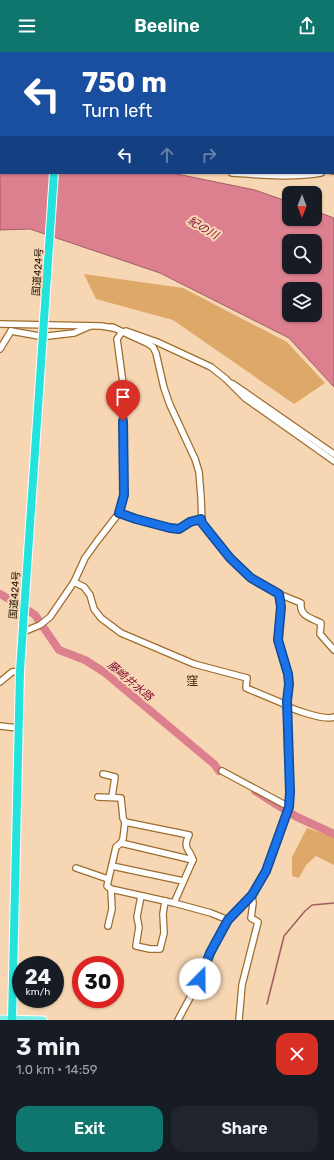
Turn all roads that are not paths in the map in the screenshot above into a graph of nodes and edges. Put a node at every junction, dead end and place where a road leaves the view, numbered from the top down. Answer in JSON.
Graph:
{"nodes":[{"id":1,"x":54,"y":174,"type":"edge"},
{"id":2,"x":251,"y":174,"type":"edge"},
{"id":3,"x":314,"y":174,"type":"edge"},
{"id":4,"x":0,"y":324,"type":"edge"},
{"id":5,"x":8,"y":324,"type":"junction"},
{"id":6,"x":44,"y":324,"type":"junction"},
{"id":7,"x":90,"y":326,"type":"junction"},
{"id":8,"x":112,"y":327,"type":"junction"},
{"id":9,"x":11,"y":331,"type":"junction"},
{"id":10,"x":122,"y":332,"type":"junction"},
{"id":11,"x":39,"y":336,"type":"dead end"},
{"id":12,"x":48,"y":336,"type":"dead end"},
{"id":13,"x":0,"y":350,"type":"edge"},
{"id":14,"x":226,"y":379,"type":"junction"},
{"id":15,"x":334,"y":454,"type":"edge"},
{"id":16,"x":334,"y":461,"type":"edge"},
{"id":17,"x":119,"y":513,"type":"junction"},
{"id":18,"x":201,"y":519,"type":"junction"},
{"id":19,"x":74,"y":582,"type":"junction"},
{"id":20,"x":279,"y":594,"type":"junction"},
{"id":21,"x":23,"y":632,"type":"junction"},
{"id":22,"x":334,"y":650,"type":"edge"},
{"id":23,"x":20,"y":671,"type":"junction"},
{"id":24,"x":0,"y":682,"type":"edge"},
{"id":25,"x":287,"y":707,"type":"junction"},
{"id":26,"x":334,"y":717,"type":"edge"},
{"id":27,"x":0,"y":726,"type":"edge"},
{"id":28,"x":18,"y":728,"type":"junction"},
{"id":29,"x":222,"y":771,"type":"dead end"},
{"id":30,"x":103,"y":774,"type":"dead end"},
{"id":31,"x":98,"y":797,"type":"dead end"},
{"id":32,"x":112,"y":797,"type":"junction"},
{"id":33,"x":289,"y":807,"type":"junction"},
{"id":34,"x":125,"y":822,"type":"junction"},
{"id":35,"x":121,"y":843,"type":"junction"},
{"id":36,"x":193,"y":860,"type":"junction"},
{"id":37,"x":112,"y":866,"type":"junction"},
{"id":38,"x":76,"y":868,"type":"dead end"},
{"id":39,"x":108,"y":879,"type":"junction"},
{"id":40,"x":184,"y":881,"type":"junction"},
{"id":41,"x":111,"y":889,"type":"junction"},
{"id":42,"x":252,"y":895,"type":"junction"},
{"id":43,"x":141,"y":896,"type":"junction"},
{"id":44,"x":165,"y":901,"type":"junction"},
{"id":45,"x":174,"y":903,"type":"junction"},
{"id":46,"x":228,"y":920,"type":"junction"},
{"id":47,"x":108,"y":926,"type":"dead end"},
{"id":48,"x":0,"y":1019,"type":"edge"},
{"id":49,"x":12,"y":1019,"type":"edge"},
{"id":50,"x":42,"y":1020,"type":"edge"},
{"id":51,"x":178,"y":1020,"type":"edge"},
{"id":52,"x":239,"y":1020,"type":"edge"}],
"edges":[{"from":1,"to":6,"type":"highway","name":"国道424号"},
{"from":2,"to":3,"type":"street"},
{"from":4,"to":5,"type":"street"},
{"from":5,"to":6,"type":"street"},
{"from":5,"to":9,"type":"street"},
{"from":6,"to":7,"type":"street"},
{"from":6,"to":21,"type":"highway","name":"国道424号"},
{"from":7,"to":8,"type":"street"},
{"from":7,"to":12,"type":"street"},
{"from":8,"to":10,"type":"street"},
{"from":8,"to":14,"type":"street"},
{"from":9,"to":11,"type":"street"},
{"from":9,"to":13,"type":"street"},
{"from":10,"to":17,"type":"street"},
{"from":10,"to":18,"type":"street"},
{"from":14,"to":15,"type":"street"},
{"from":14,"to":16,"type":"street"},
{"from":17,"to":18,"type":"street"},
{"from":17,"to":19,"type":"street"},
{"from":18,"to":20,"type":"street"},
{"from":19,"to":21,"type":"street"},
{"from":19,"to":25,"type":"street"},
{"from":20,"to":22,"type":"street"},
{"from":20,"to":25,"type":"street"},
{"from":21,"to":23,"type":"highway","name":"国道424号"},
{"from":23,"to":24,"type":"street"},
{"from":23,"to":28,"type":"highway","name":"国道424号"},
{"from":25,"to":26,"type":"street"},
{"from":25,"to":33,"type":"street"},
{"from":27,"to":28,"type":"street"},
{"from":28,"to":49,"type":"highway","name":"国道424号"},
{"from":29,"to":33,"type":"street"},
{"from":30,"to":32,"type":"street"},
{"from":31,"to":32,"type":"street"},
{"from":32,"to":34,"type":"street"},
{"from":33,"to":42,"type":"street"},
{"from":34,"to":35,"type":"street"},
{"from":34,"to":36,"type":"street"},
{"from":35,"to":36,"type":"street"},
{"from":35,"to":37,"type":"street"},
{"from":36,"to":40,"type":"street"},
{"from":37,"to":39,"type":"street"},
{"from":37,"to":40,"type":"street"},
{"from":38,"to":39,"type":"street"},
{"from":39,"to":41,"type":"street"},
{"from":40,"to":45,"type":"street"},
{"from":41,"to":43,"type":"street"},
{"from":41,"to":47,"type":"street"},
{"from":42,"to":46,"type":"street"},
{"from":42,"to":52,"type":"street"},
{"from":43,"to":44,"type":"street"},
{"from":43,"to":44,"type":"street"},
{"from":44,"to":45,"type":"street"},
{"from":45,"to":46,"type":"street"},
{"from":46,"to":51,"type":"street"},
{"from":48,"to":49,"type":"main road"},
{"from":49,"to":50,"type":"main road"}]}
